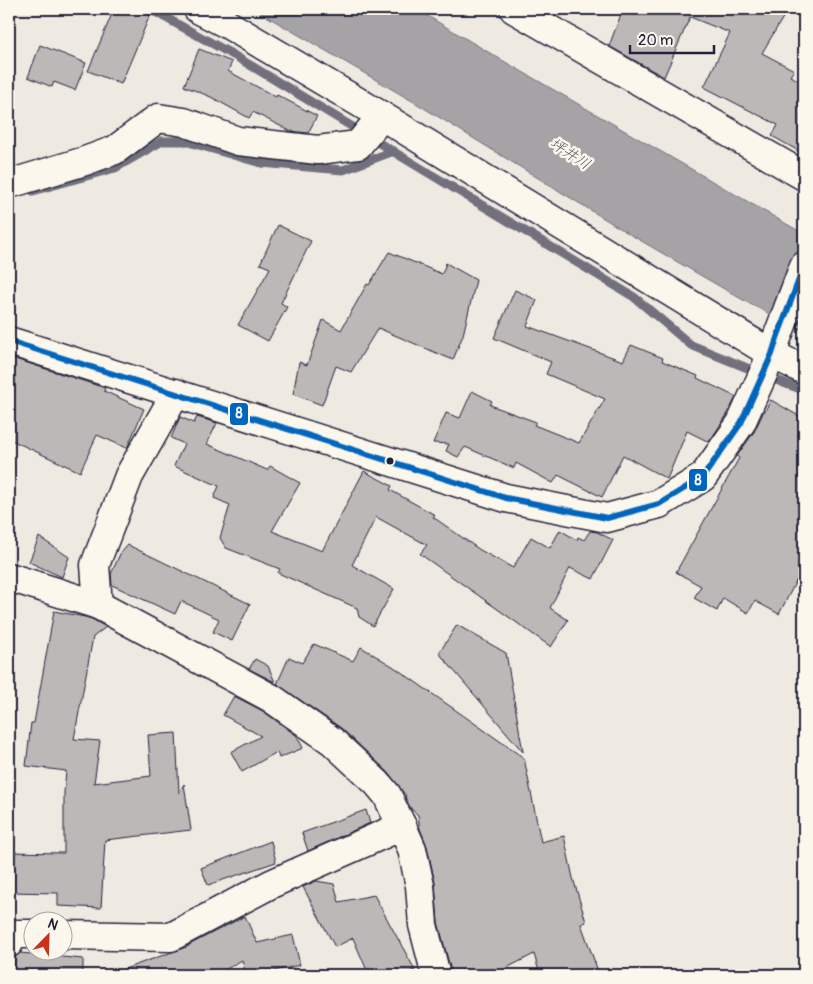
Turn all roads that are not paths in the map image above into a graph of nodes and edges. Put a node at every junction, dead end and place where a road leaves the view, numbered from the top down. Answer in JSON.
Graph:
{"nodes":[{"id":1,"x":198,"y":9,"type":"edge"},
{"id":2,"x":514,"y":9,"type":"edge"},
{"id":3,"x":382,"y":116,"type":"junction"},
{"id":4,"x":804,"y":176,"type":"edge"},
{"id":5,"x":9,"y":184,"type":"edge"},
{"id":6,"x":804,"y":266,"type":"edge"},
{"id":7,"x":9,"y":341,"type":"edge"},
{"id":8,"x":775,"y":346,"type":"junction"},
{"id":9,"x":804,"y":370,"type":"edge"},
{"id":10,"x":176,"y":393,"type":"junction"},
{"id":11,"x":9,"y":577,"type":"edge"},
{"id":12,"x":98,"y":605,"type":"junction"},
{"id":13,"x":402,"y":826,"type":"junction"},
{"id":14,"x":22,"y":934,"type":"edge"},
{"id":15,"x":72,"y":935,"type":"edge"},
{"id":16,"x":9,"y":943,"type":"edge"},
{"id":17,"x":436,"y":975,"type":"edge"}],
"edges":[{"from":1,"to":3,"type":"street"},
{"from":2,"to":4,"type":"street"},
{"from":3,"to":5,"type":"street"},
{"from":3,"to":8,"type":"street"},
{"from":6,"to":8,"type":"street"},
{"from":7,"to":10,"type":"street"},
{"from":8,"to":9,"type":"street"},
{"from":8,"to":10,"type":"street"},
{"from":10,"to":12,"type":"street"},
{"from":11,"to":12,"type":"street"},
{"from":12,"to":13,"type":"street"},
{"from":13,"to":15,"type":"street"},
{"from":13,"to":17,"type":"street"},
{"from":14,"to":16,"type":"street"}]}
